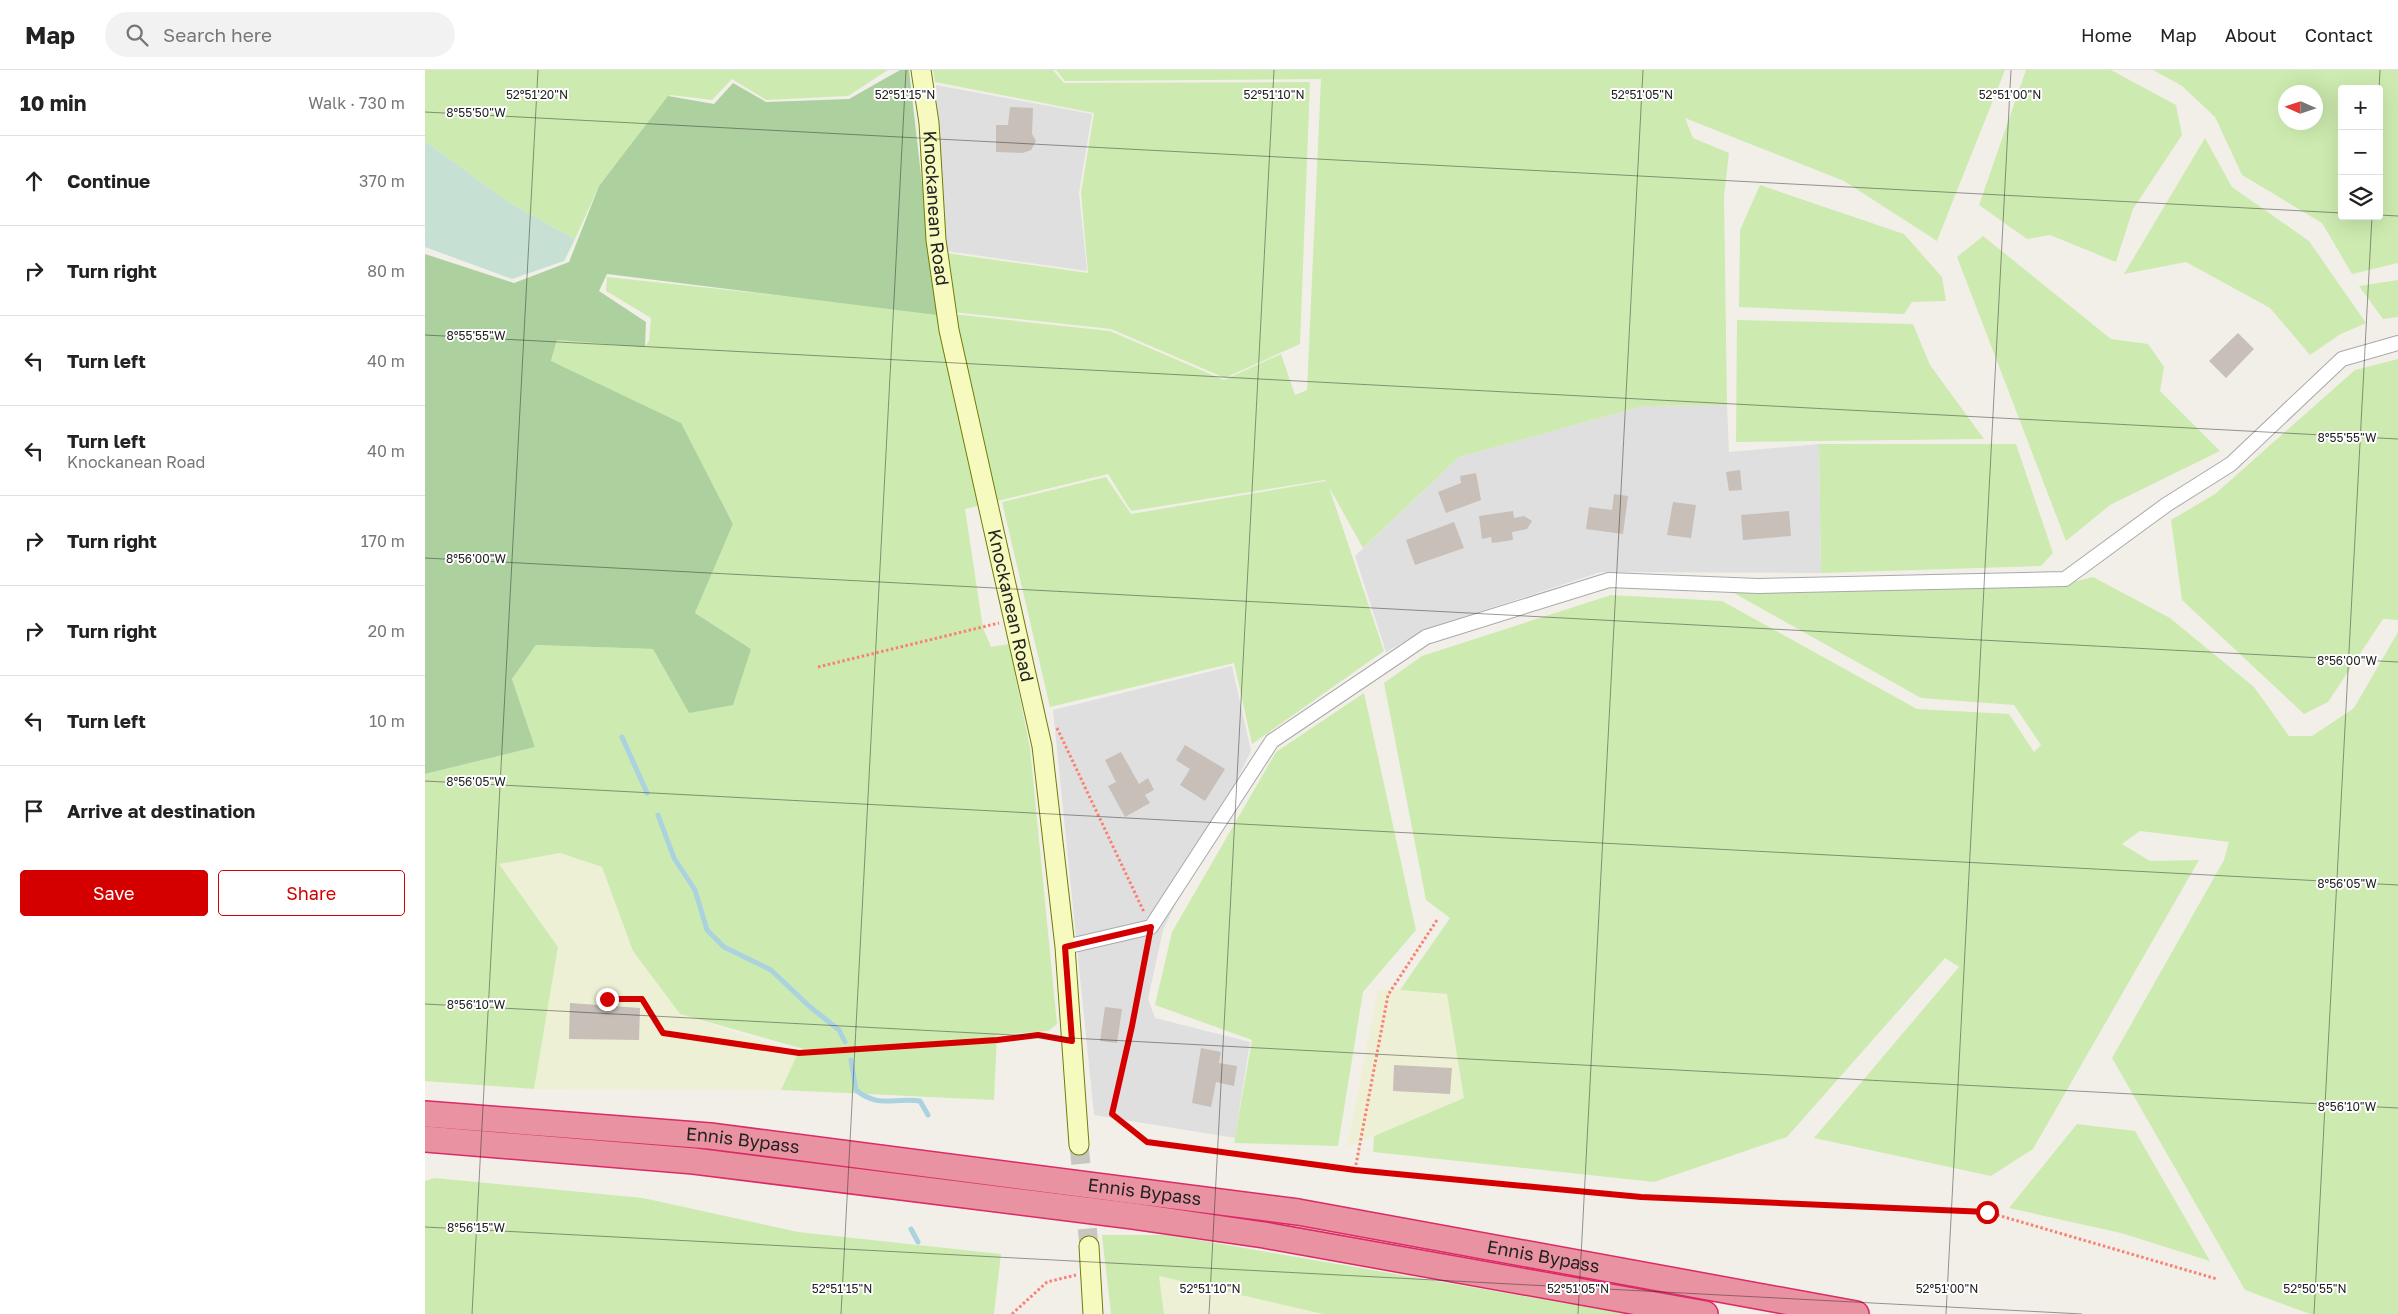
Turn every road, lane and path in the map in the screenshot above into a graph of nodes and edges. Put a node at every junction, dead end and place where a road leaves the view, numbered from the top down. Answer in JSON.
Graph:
{"nodes":[{"id":1,"x":921,"y":70,"type":"edge"},
{"id":2,"x":2398,"y":343,"type":"edge"},
{"id":3,"x":1013,"y":619,"type":"junction"},
{"id":4,"x":818,"y":667,"type":"dead end"},
{"id":5,"x":1056,"y":727,"type":"dead end"},
{"id":6,"x":1437,"y":920,"type":"dead end"},
{"id":7,"x":1151,"y":927,"type":"junction"},
{"id":8,"x":1065,"y":947,"type":"junction"},
{"id":9,"x":607,"y":999,"type":"dead end"},
{"id":10,"x":1072,"y":1041,"type":"junction"},
{"id":11,"x":425,"y":1114,"type":"edge"},
{"id":12,"x":425,"y":1139,"type":"edge"},
{"id":13,"x":1079,"y":1145,"type":"tunnel mouth"},
{"id":14,"x":1355,"y":1170,"type":"junction"},
{"id":15,"x":1089,"y":1246,"type":"tunnel mouth"},
{"id":16,"x":1090,"y":1272,"type":"junction"},
{"id":17,"x":2217,"y":1279,"type":"dead end"},
{"id":18,"x":1012,"y":1314,"type":"edge"},
{"id":19,"x":1093,"y":1314,"type":"edge"},
{"id":20,"x":1705,"y":1314,"type":"edge"},
{"id":21,"x":1856,"y":1314,"type":"edge"}],
"edges":[{"from":1,"to":3,"type":"street","name":"Knockanean Road"},
{"from":2,"to":7,"type":"street"},
{"from":3,"to":4,"type":"path"},
{"from":3,"to":8,"type":"street","name":"Knockanean Road"},
{"from":5,"to":7,"type":"path"},
{"from":6,"to":14,"type":"path"},
{"from":7,"to":8,"type":"street"},
{"from":7,"to":14,"type":"path"},
{"from":8,"to":10,"type":"street","name":"Knockanean Road"},
{"from":9,"to":10,"type":"path"},
{"from":10,"to":13,"type":"street","name":"Knockanean Road"},
{"from":11,"to":21,"type":"highway","name":"Ennis Bypass"},
{"from":12,"to":20,"type":"highway","name":"Ennis Bypass"},
{"from":14,"to":17,"type":"path"},
{"from":15,"to":16,"type":"street"},
{"from":16,"to":18,"type":"path"},
{"from":16,"to":19,"type":"street"}]}
